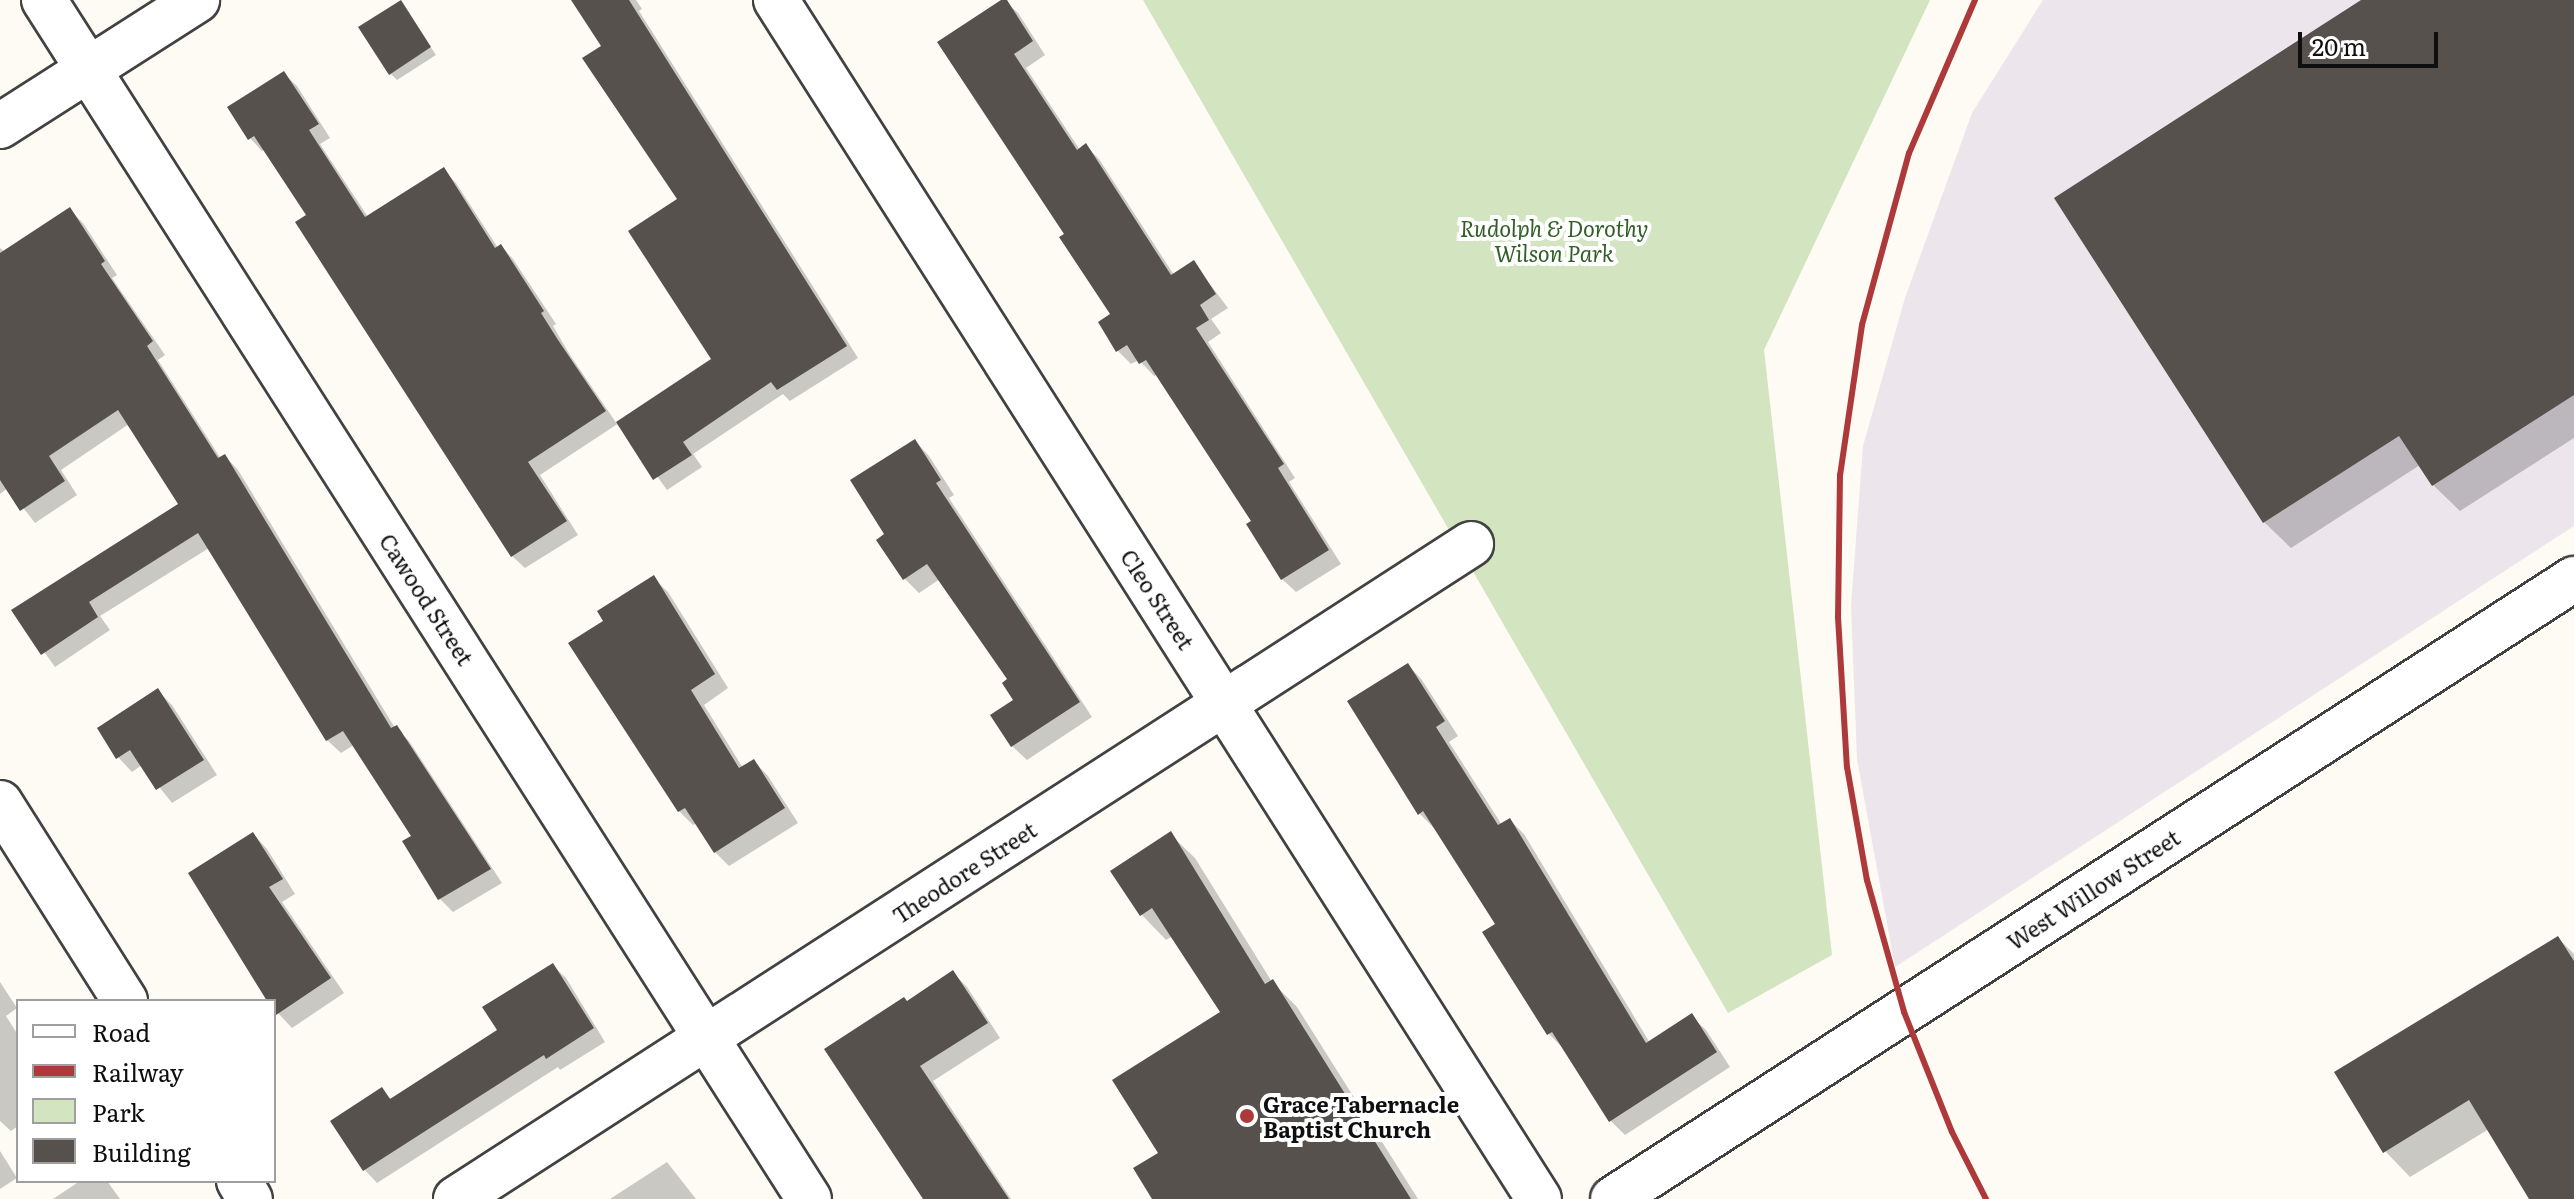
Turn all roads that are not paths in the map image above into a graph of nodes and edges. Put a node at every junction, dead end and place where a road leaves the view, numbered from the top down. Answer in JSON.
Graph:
{"nodes":[{"id":1,"x":44,"y":0,"type":"edge"},
{"id":2,"x":197,"y":0,"type":"edge"},
{"id":3,"x":776,"y":0,"type":"edge"},
{"id":4,"x":89,"y":70,"type":"junction"},
{"id":5,"x":0,"y":126,"type":"edge"},
{"id":6,"x":1471,"y":544,"type":"dead end"},
{"id":7,"x":2574,"y":579,"type":"edge"},
{"id":8,"x":1226,"y":704,"type":"junction"},
{"id":9,"x":0,"y":803,"type":"edge"},
{"id":10,"x":124,"y":999,"type":"edge"},
{"id":11,"x":706,"y":1036,"type":"junction"},
{"id":12,"x":456,"y":1199,"type":"edge"},
{"id":13,"x":809,"y":1199,"type":"edge"},
{"id":14,"x":1539,"y":1199,"type":"edge"},
{"id":15,"x":1613,"y":1199,"type":"edge"}],
"edges":[{"from":1,"to":4,"type":"street","name":"Cawood Street"},
{"from":2,"to":4,"type":"street"},
{"from":3,"to":8,"type":"street","name":"Cleo Street"},
{"from":4,"to":5,"type":"street"},
{"from":4,"to":11,"type":"street","name":"Cawood Street"},
{"from":6,"to":8,"type":"street","name":"Theodore Street"},
{"from":7,"to":15,"type":"street","name":"West Willow Street"},
{"from":8,"to":11,"type":"street","name":"Theodore Street"},
{"from":8,"to":14,"type":"street","name":"Cleo Street"},
{"from":9,"to":10,"type":"street"},
{"from":11,"to":12,"type":"street","name":"Theodore Street"},
{"from":11,"to":13,"type":"street","name":"Cawood Street"}]}
